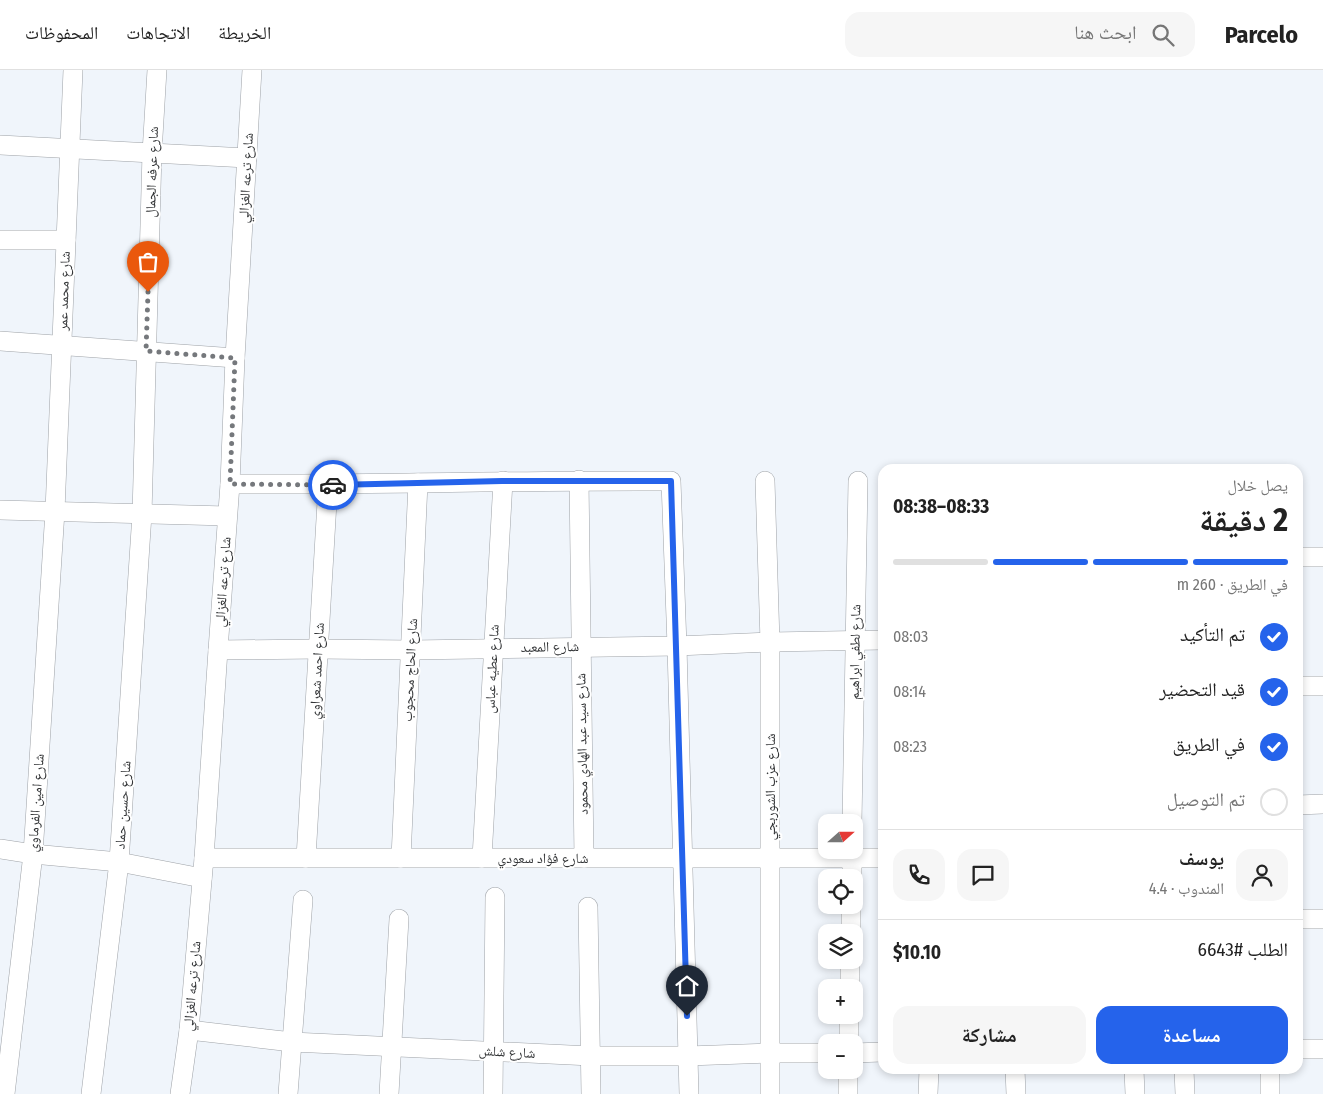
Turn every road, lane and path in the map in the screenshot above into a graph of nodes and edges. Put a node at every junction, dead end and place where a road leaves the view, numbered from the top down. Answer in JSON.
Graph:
{"nodes":[{"id":1,"x":73,"y":70,"type":"edge"},
{"id":2,"x":157,"y":70,"type":"edge"},
{"id":3,"x":252,"y":70,"type":"edge"},
{"id":4,"x":0,"y":145,"type":"edge"},
{"id":5,"x":70,"y":149,"type":"junction"},
{"id":6,"x":152,"y":153,"type":"junction"},
{"id":7,"x":247,"y":158,"type":"junction"},
{"id":8,"x":0,"y":240,"type":"edge"},
{"id":9,"x":66,"y":240,"type":"junction"},
{"id":10,"x":0,"y":341,"type":"edge"},
{"id":11,"x":62,"y":346,"type":"junction"},
{"id":12,"x":146,"y":351,"type":"junction"},
{"id":13,"x":235,"y":358,"type":"junction"},
{"id":14,"x":579,"y":480,"type":"junction"},
{"id":15,"x":502,"y":481,"type":"junction"},
{"id":16,"x":765,"y":481,"type":"dead end"},
{"id":17,"x":858,"y":481,"type":"dead end"},
{"id":18,"x":418,"y":482,"type":"junction"},
{"id":19,"x":230,"y":484,"type":"junction"},
{"id":20,"x":328,"y":485,"type":"junction"},
{"id":21,"x":0,"y":510,"type":"edge"},
{"id":22,"x":55,"y":511,"type":"junction"},
{"id":23,"x":142,"y":514,"type":"junction"},
{"id":24,"x":228,"y":516,"type":"junction"},
{"id":25,"x":1303,"y":557,"type":"edge"},
{"id":26,"x":1323,"y":557,"type":"edge"},
{"id":27,"x":855,"y":640,"type":"junction"},
{"id":28,"x":878,"y":640,"type":"edge"},
{"id":29,"x":770,"y":642,"type":"junction"},
{"id":30,"x":677,"y":646,"type":"junction"},
{"id":31,"x":580,"y":647,"type":"junction"},
{"id":32,"x":318,"y":648,"type":"junction"},
{"id":33,"x":493,"y":648,"type":"junction"},
{"id":34,"x":218,"y":650,"type":"junction"},
{"id":35,"x":411,"y":650,"type":"junction"},
{"id":36,"x":1303,"y":686,"type":"edge"},
{"id":37,"x":1323,"y":686,"type":"edge"},
{"id":38,"x":1303,"y":804,"type":"edge"},
{"id":39,"x":1323,"y":804,"type":"edge"},
{"id":40,"x":852,"y":814,"type":"edge"},
{"id":41,"x":0,"y":849,"type":"edge"},
{"id":42,"x":33,"y":854,"type":"junction"},
{"id":43,"x":863,"y":855,"type":"edge"},
{"id":44,"x":818,"y":856,"type":"edge"},
{"id":45,"x":878,"y":857,"type":"edge"},
{"id":46,"x":204,"y":858,"type":"junction"},
{"id":47,"x":306,"y":858,"type":"junction"},
{"id":48,"x":402,"y":858,"type":"junction"},
{"id":49,"x":482,"y":858,"type":"junction"},
{"id":50,"x":584,"y":858,"type":"junction"},
{"id":51,"x":682,"y":858,"type":"junction"},
{"id":52,"x":770,"y":858,"type":"junction"},
{"id":53,"x":119,"y":862,"type":"junction"},
{"id":54,"x":202,"y":878,"type":"junction"},
{"id":55,"x":495,"y":897,"type":"dead end"},
{"id":56,"x":303,"y":900,"type":"dead end"},
{"id":57,"x":588,"y":907,"type":"dead end"},
{"id":58,"x":399,"y":919,"type":"dead end"},
{"id":59,"x":1303,"y":919,"type":"edge"},
{"id":60,"x":1323,"y":919,"type":"edge"},
{"id":61,"x":188,"y":1030,"type":"junction"},
{"id":62,"x":292,"y":1042,"type":"junction"},
{"id":63,"x":392,"y":1046,"type":"junction"},
{"id":64,"x":1303,"y":1049,"type":"edge"},
{"id":65,"x":1323,"y":1049,"type":"edge"},
{"id":66,"x":493,"y":1051,"type":"junction"},
{"id":67,"x":878,"y":1052,"type":"edge"},
{"id":68,"x":771,"y":1053,"type":"junction"},
{"id":69,"x":818,"y":1053,"type":"edge"},
{"id":70,"x":863,"y":1053,"type":"edge"},
{"id":71,"x":591,"y":1056,"type":"junction"},
{"id":72,"x":688,"y":1056,"type":"junction"},
{"id":73,"x":929,"y":1074,"type":"edge"},
{"id":74,"x":1015,"y":1074,"type":"edge"},
{"id":75,"x":1134,"y":1074,"type":"edge"},
{"id":76,"x":1184,"y":1074,"type":"edge"},
{"id":77,"x":1270,"y":1074,"type":"edge"},
{"id":78,"x":848,"y":1079,"type":"edge"},
{"id":79,"x":5,"y":1094,"type":"edge"},
{"id":80,"x":91,"y":1094,"type":"edge"},
{"id":81,"x":180,"y":1094,"type":"edge"},
{"id":82,"x":288,"y":1094,"type":"edge"},
{"id":83,"x":389,"y":1094,"type":"edge"},
{"id":84,"x":492,"y":1094,"type":"edge"},
{"id":85,"x":591,"y":1094,"type":"edge"},
{"id":86,"x":689,"y":1094,"type":"edge"},
{"id":87,"x":770,"y":1094,"type":"edge"},
{"id":88,"x":848,"y":1094,"type":"edge"},
{"id":89,"x":928,"y":1094,"type":"edge"},
{"id":90,"x":1016,"y":1094,"type":"edge"},
{"id":91,"x":1135,"y":1094,"type":"edge"},
{"id":92,"x":1185,"y":1094,"type":"edge"},
{"id":93,"x":1270,"y":1094,"type":"edge"}],
"edges":[{"from":1,"to":5,"type":"street","name":"شارع محمد عمر"},
{"from":2,"to":6,"type":"street","name":"شارع عرفه الجمال"},
{"from":3,"to":7,"type":"street","name":"شارع ترعه الغزالي"},
{"from":4,"to":5,"type":"street"},
{"from":5,"to":6,"type":"street"},
{"from":5,"to":9,"type":"street","name":"شارع محمد عمر"},
{"from":6,"to":7,"type":"street"},
{"from":6,"to":12,"type":"street","name":"شارع عرفه الجمال"},
{"from":7,"to":13,"type":"street","name":"شارع ترعه الغزالي"},
{"from":8,"to":9,"type":"street"},
{"from":9,"to":11,"type":"street","name":"شارع محمد عمر"},
{"from":10,"to":11,"type":"street"},
{"from":11,"to":12,"type":"street"},
{"from":11,"to":22,"type":"street","name":"شارع محمد عمر"},
{"from":12,"to":13,"type":"street"},
{"from":12,"to":23,"type":"street","name":"شارع عرفه الجمال"},
{"from":13,"to":19,"type":"street","name":"شارع ترعه الغزالي"},
{"from":14,"to":15,"type":"street"},
{"from":14,"to":30,"type":"street"},
{"from":14,"to":31,"type":"street","name":"شارع سيد عبد الهادي محمود"},
{"from":15,"to":18,"type":"street"},
{"from":15,"to":33,"type":"street","name":"شارع عطيه عباس"},
{"from":16,"to":29,"type":"street","name":"شارع عزب الشوربجي"},
{"from":17,"to":27,"type":"street","name":"شارع لطفي ابراهيم"},
{"from":18,"to":20,"type":"street"},
{"from":18,"to":35,"type":"street","name":"شارع الحاج محجوب"},
{"from":19,"to":20,"type":"street"},
{"from":19,"to":24,"type":"street","name":"شارع ترعه الغزالي"},
{"from":20,"to":32,"type":"street","name":"شارع احمد شعراوي"},
{"from":21,"to":22,"type":"street"},
{"from":22,"to":23,"type":"street"},
{"from":22,"to":42,"type":"street","name":"شارع امين الفرماوي"},
{"from":23,"to":24,"type":"street"},
{"from":23,"to":53,"type":"street","name":"شارع حسين حماد"},
{"from":24,"to":34,"type":"street","name":"شارع ترعه الغزالي"},
{"from":25,"to":26,"type":"street"},
{"from":27,"to":28,"type":"street","name":"شارع المعبد"},
{"from":27,"to":29,"type":"street","name":"شارع المعبد"},
{"from":27,"to":40,"type":"street","name":"شارع لطفي ابراهيم"},
{"from":29,"to":30,"type":"street","name":"شارع المعبد"},
{"from":29,"to":52,"type":"street","name":"شارع عزب الشوربجي"},
{"from":30,"to":31,"type":"street","name":"شارع المعبد"},
{"from":30,"to":51,"type":"street"},
{"from":31,"to":33,"type":"street","name":"شارع المعبد"},
{"from":31,"to":50,"type":"street","name":"شارع سيد عبد الهادي محمود"},
{"from":32,"to":34,"type":"street","name":"شارع المعبد"},
{"from":32,"to":35,"type":"street","name":"شارع المعبد"},
{"from":32,"to":47,"type":"street","name":"شارع احمد شعراوي"},
{"from":33,"to":35,"type":"street","name":"شارع المعبد"},
{"from":33,"to":49,"type":"street","name":"شارع عطيه عباس"},
{"from":34,"to":46,"type":"street","name":"شارع ترعه الغزالي"},
{"from":35,"to":48,"type":"street","name":"شارع الحاج محجوب"},
{"from":36,"to":37,"type":"street"},
{"from":38,"to":39,"type":"street"},
{"from":41,"to":42,"type":"street"},
{"from":42,"to":53,"type":"street"},
{"from":42,"to":79,"type":"street","name":"شارع امين الفرماوي"},
{"from":43,"to":45,"type":"street","name":"شارع فؤاد سعودي"},
{"from":44,"to":52,"type":"street","name":"شارع فؤاد سعودي"},
{"from":46,"to":47,"type":"street","name":"شارع فؤاد سعودي"},
{"from":46,"to":54,"type":"street","name":"شارع ترعه الغزالي"},
{"from":47,"to":48,"type":"street","name":"شارع فؤاد سعودي"},
{"from":48,"to":49,"type":"street","name":"شارع فؤاد سعودي"},
{"from":49,"to":50,"type":"street","name":"شارع فؤاد سعودي"},
{"from":50,"to":51,"type":"street","name":"شارع فؤاد سعودي"},
{"from":51,"to":52,"type":"street","name":"شارع فؤاد سعودي"},
{"from":51,"to":72,"type":"street"},
{"from":52,"to":68,"type":"street","name":"شارع عزب الشوربجي"},
{"from":53,"to":54,"type":"street"},
{"from":53,"to":80,"type":"street","name":"شارع حسين حماد"},
{"from":54,"to":61,"type":"street","name":"شارع ترعه الغزالي"},
{"from":55,"to":66,"type":"street"},
{"from":56,"to":62,"type":"street"},
{"from":57,"to":71,"type":"street"},
{"from":58,"to":63,"type":"street"},
{"from":59,"to":60,"type":"street"},
{"from":61,"to":62,"type":"street","name":"شارع شلش"},
{"from":61,"to":81,"type":"street","name":"شارع ترعه الغزالي"},
{"from":62,"to":63,"type":"street","name":"شارع شلش"},
{"from":62,"to":82,"type":"street"},
{"from":63,"to":66,"type":"street","name":"شارع شلش"},
{"from":63,"to":83,"type":"street"},
{"from":64,"to":65,"type":"street"},
{"from":66,"to":71,"type":"street","name":"شارع شلش"},
{"from":66,"to":84,"type":"street"},
{"from":67,"to":70,"type":"street"},
{"from":68,"to":69,"type":"street","name":"شارع شلش"},
{"from":68,"to":72,"type":"street","name":"شارع شلش"},
{"from":68,"to":87,"type":"street","name":"شارع عزب الشوربجي"},
{"from":71,"to":72,"type":"street","name":"شارع شلش"},
{"from":71,"to":85,"type":"street"},
{"from":72,"to":86,"type":"street"},
{"from":73,"to":89,"type":"street"},
{"from":74,"to":90,"type":"street"},
{"from":75,"to":91,"type":"street"},
{"from":76,"to":92,"type":"street"},
{"from":77,"to":93,"type":"street"},
{"from":78,"to":88,"type":"street"}]}
